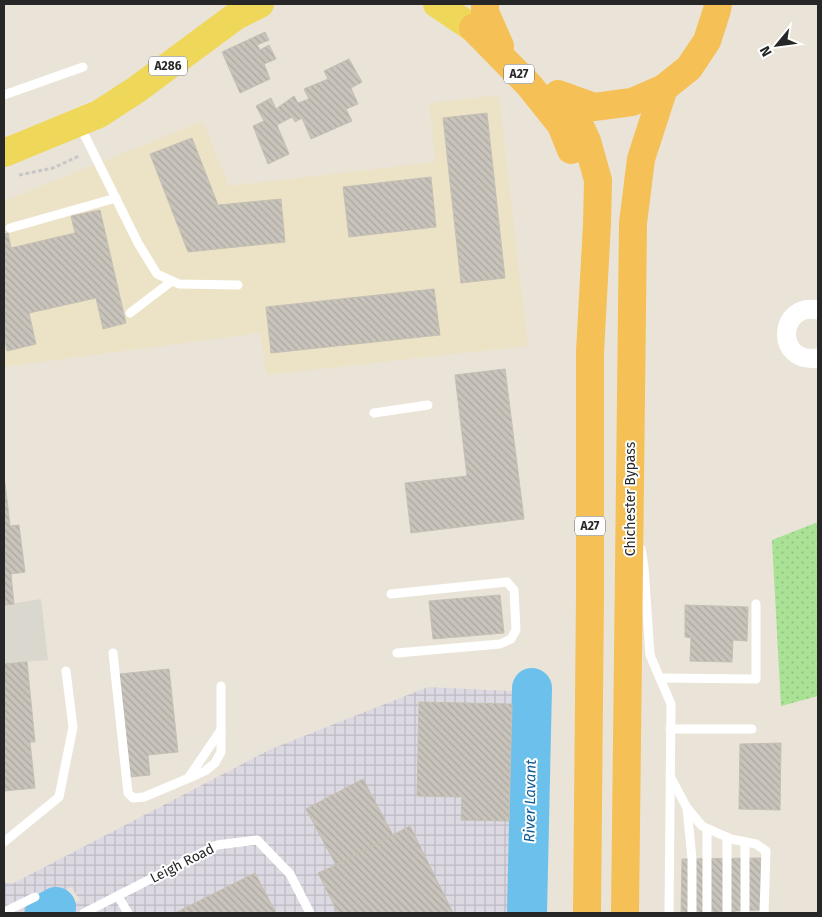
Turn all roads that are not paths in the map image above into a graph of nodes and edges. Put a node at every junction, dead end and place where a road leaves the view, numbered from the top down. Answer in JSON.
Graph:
{"nodes":[{"id":1,"x":260,"y":4,"type":"edge"},
{"id":2,"x":438,"y":4,"type":"edge"},
{"id":3,"x":719,"y":6,"type":"edge"},
{"id":4,"x":233,"y":10,"type":"edge"},
{"id":5,"x":479,"y":16,"type":"edge"},
{"id":6,"x":83,"y":67,"type":"dead end"},
{"id":7,"x":664,"y":88,"type":"junction"},
{"id":8,"x":4,"y":95,"type":"edge"},
{"id":9,"x":566,"y":98,"type":"junction"},
{"id":10,"x":85,"y":135,"type":"junction"},
{"id":11,"x":8,"y":165,"type":"edge"},
{"id":12,"x":116,"y":198,"type":"junction"},
{"id":13,"x":10,"y":228,"type":"dead end"},
{"id":14,"x":172,"y":281,"type":"junction"},
{"id":15,"x":238,"y":285,"type":"dead end"},
{"id":16,"x":816,"y":305,"type":"edge"},
{"id":17,"x":130,"y":313,"type":"dead end"},
{"id":18,"x":590,"y":352,"type":"junction"},
{"id":19,"x":818,"y":358,"type":"edge"},
{"id":20,"x":428,"y":405,"type":"dead end"},
{"id":21,"x":374,"y":413,"type":"dead end"},
{"id":22,"x":630,"y":493,"type":"junction"},
{"id":23,"x":391,"y":594,"type":"dead end"},
{"id":24,"x":756,"y":604,"type":"dead end"},
{"id":25,"x":113,"y":653,"type":"dead end"},
{"id":26,"x":397,"y":653,"type":"dead end"},
{"id":27,"x":66,"y":671,"type":"dead end"},
{"id":28,"x":660,"y":678,"type":"junction"},
{"id":29,"x":221,"y":686,"type":"dead end"},
{"id":30,"x":670,"y":729,"type":"junction"},
{"id":31,"x":221,"y":730,"type":"junction"},
{"id":32,"x":752,"y":730,"type":"dead end"},
{"id":33,"x":670,"y":776,"type":"junction"},
{"id":34,"x":189,"y":778,"type":"junction"},
{"id":35,"x":687,"y":808,"type":"junction"},
{"id":36,"x":707,"y":829,"type":"junction"},
{"id":37,"x":727,"y":837,"type":"junction"},
{"id":38,"x":4,"y":842,"type":"edge"},
{"id":39,"x":745,"y":842,"type":"junction"},
{"id":40,"x":118,"y":896,"type":"junction"},
{"id":41,"x":35,"y":897,"type":"dead end"},
{"id":42,"x":4,"y":912,"type":"edge"},
{"id":43,"x":84,"y":913,"type":"edge"},
{"id":44,"x":128,"y":913,"type":"edge"},
{"id":45,"x":310,"y":913,"type":"edge"},
{"id":46,"x":587,"y":913,"type":"edge"},
{"id":47,"x":626,"y":913,"type":"edge"},
{"id":48,"x":669,"y":913,"type":"edge"},
{"id":49,"x":692,"y":913,"type":"edge"},
{"id":50,"x":708,"y":913,"type":"edge"},
{"id":51,"x":727,"y":913,"type":"edge"},
{"id":52,"x":745,"y":913,"type":"edge"},
{"id":53,"x":764,"y":913,"type":"edge"}],
"edges":[{"from":1,"to":4,"type":"main road","number":"A286"},
{"from":2,"to":5,"type":"main road"},
{"from":3,"to":7,"type":"highway"},
{"from":4,"to":10,"type":"main road","number":"A286"},
{"from":5,"to":9,"type":"highway"},
{"from":5,"to":18,"type":"highway","number":"A27"},
{"from":6,"to":8,"type":"lane"},
{"from":7,"to":9,"type":"highway"},
{"from":7,"to":22,"type":"highway","name":"Chichester Bypass"},
{"from":9,"to":18,"type":"highway","number":"A27"},
{"from":10,"to":11,"type":"main road","number":"A286"},
{"from":10,"to":12,"type":"lane"},
{"from":12,"to":13,"type":"lane"},
{"from":12,"to":14,"type":"lane"},
{"from":14,"to":15,"type":"lane"},
{"from":14,"to":17,"type":"lane"},
{"from":16,"to":19,"type":"street"},
{"from":18,"to":46,"type":"highway","number":"A27"},
{"from":20,"to":21,"type":"lane"},
{"from":22,"to":28,"type":"lane"},
{"from":22,"to":47,"type":"highway","name":"Chichester Bypass"},
{"from":23,"to":26,"type":"lane"},
{"from":24,"to":28,"type":"lane"},
{"from":25,"to":34,"type":"lane"},
{"from":27,"to":38,"type":"lane"},
{"from":28,"to":30,"type":"lane"},
{"from":29,"to":31,"type":"lane"},
{"from":30,"to":32,"type":"lane"},
{"from":30,"to":33,"type":"lane"},
{"from":31,"to":34,"type":"lane"},
{"from":31,"to":34,"type":"lane"},
{"from":33,"to":35,"type":"lane"},
{"from":33,"to":48,"type":"lane"},
{"from":35,"to":36,"type":"lane"},
{"from":35,"to":49,"type":"lane"},
{"from":36,"to":37,"type":"lane"},
{"from":36,"to":50,"type":"lane"},
{"from":37,"to":39,"type":"lane"},
{"from":37,"to":51,"type":"lane"},
{"from":39,"to":52,"type":"lane"},
{"from":39,"to":53,"type":"lane"},
{"from":40,"to":43,"type":"lane","name":"Leigh Road"},
{"from":40,"to":44,"type":"lane"},
{"from":40,"to":45,"type":"lane","name":"Leigh Road"},
{"from":41,"to":42,"type":"lane"}]}
